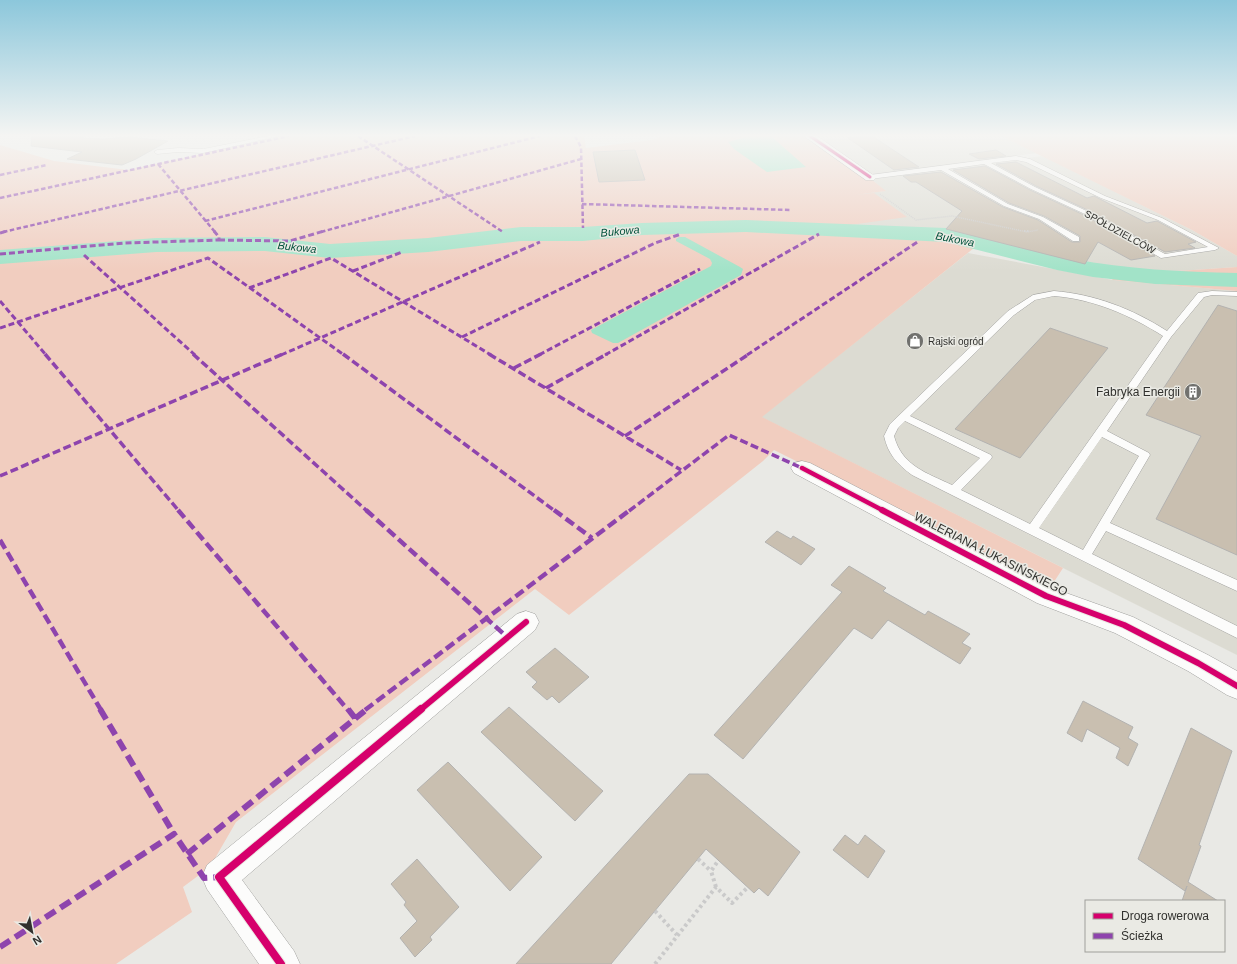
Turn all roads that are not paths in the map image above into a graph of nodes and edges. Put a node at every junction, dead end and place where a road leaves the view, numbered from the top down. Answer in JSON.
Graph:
{"nodes":[{"id":1,"x":965,"y":181,"type":"edge"},
{"id":2,"x":1020,"y":181,"type":"edge"},
{"id":3,"x":1071,"y":181,"type":"edge"},
{"id":4,"x":1076,"y":239,"type":"dead end"},
{"id":5,"x":1237,"y":294,"type":"edge"},
{"id":6,"x":1168,"y":335,"type":"junction"},
{"id":7,"x":904,"y":417,"type":"junction"},
{"id":8,"x":1101,"y":432,"type":"junction"},
{"id":9,"x":802,"y":468,"type":"dead end"},
{"id":10,"x":953,"y":491,"type":"junction"},
{"id":11,"x":1103,"y":525,"type":"junction"},
{"id":12,"x":1032,"y":530,"type":"junction"},
{"id":13,"x":1085,"y":556,"type":"junction"},
{"id":14,"x":1237,"y":586,"type":"edge"},
{"id":15,"x":526,"y":622,"type":"dead end"},
{"id":16,"x":1237,"y":632,"type":"edge"},
{"id":17,"x":1237,"y":686,"type":"edge"},
{"id":18,"x":281,"y":964,"type":"edge"}],
"edges":[{"from":1,"to":4,"type":"lane"},
{"from":2,"to":3,"type":"lane","name":"SPÓŁDZIELCÓW"},
{"from":5,"to":6,"type":"lane"},
{"from":6,"to":7,"type":"lane"},
{"from":6,"to":8,"type":"lane"},
{"from":7,"to":10,"type":"lane"},
{"from":7,"to":10,"type":"lane"},
{"from":8,"to":11,"type":"lane"},
{"from":8,"to":12,"type":"lane"},
{"from":9,"to":17,"type":"street","name":"WALERIANA ŁUKASIŃSKIEGO"},
{"from":10,"to":12,"type":"lane"},
{"from":11,"to":13,"type":"lane"},
{"from":11,"to":14,"type":"lane"},
{"from":12,"to":13,"type":"lane"},
{"from":13,"to":16,"type":"lane"},
{"from":15,"to":18,"type":"street"}]}
